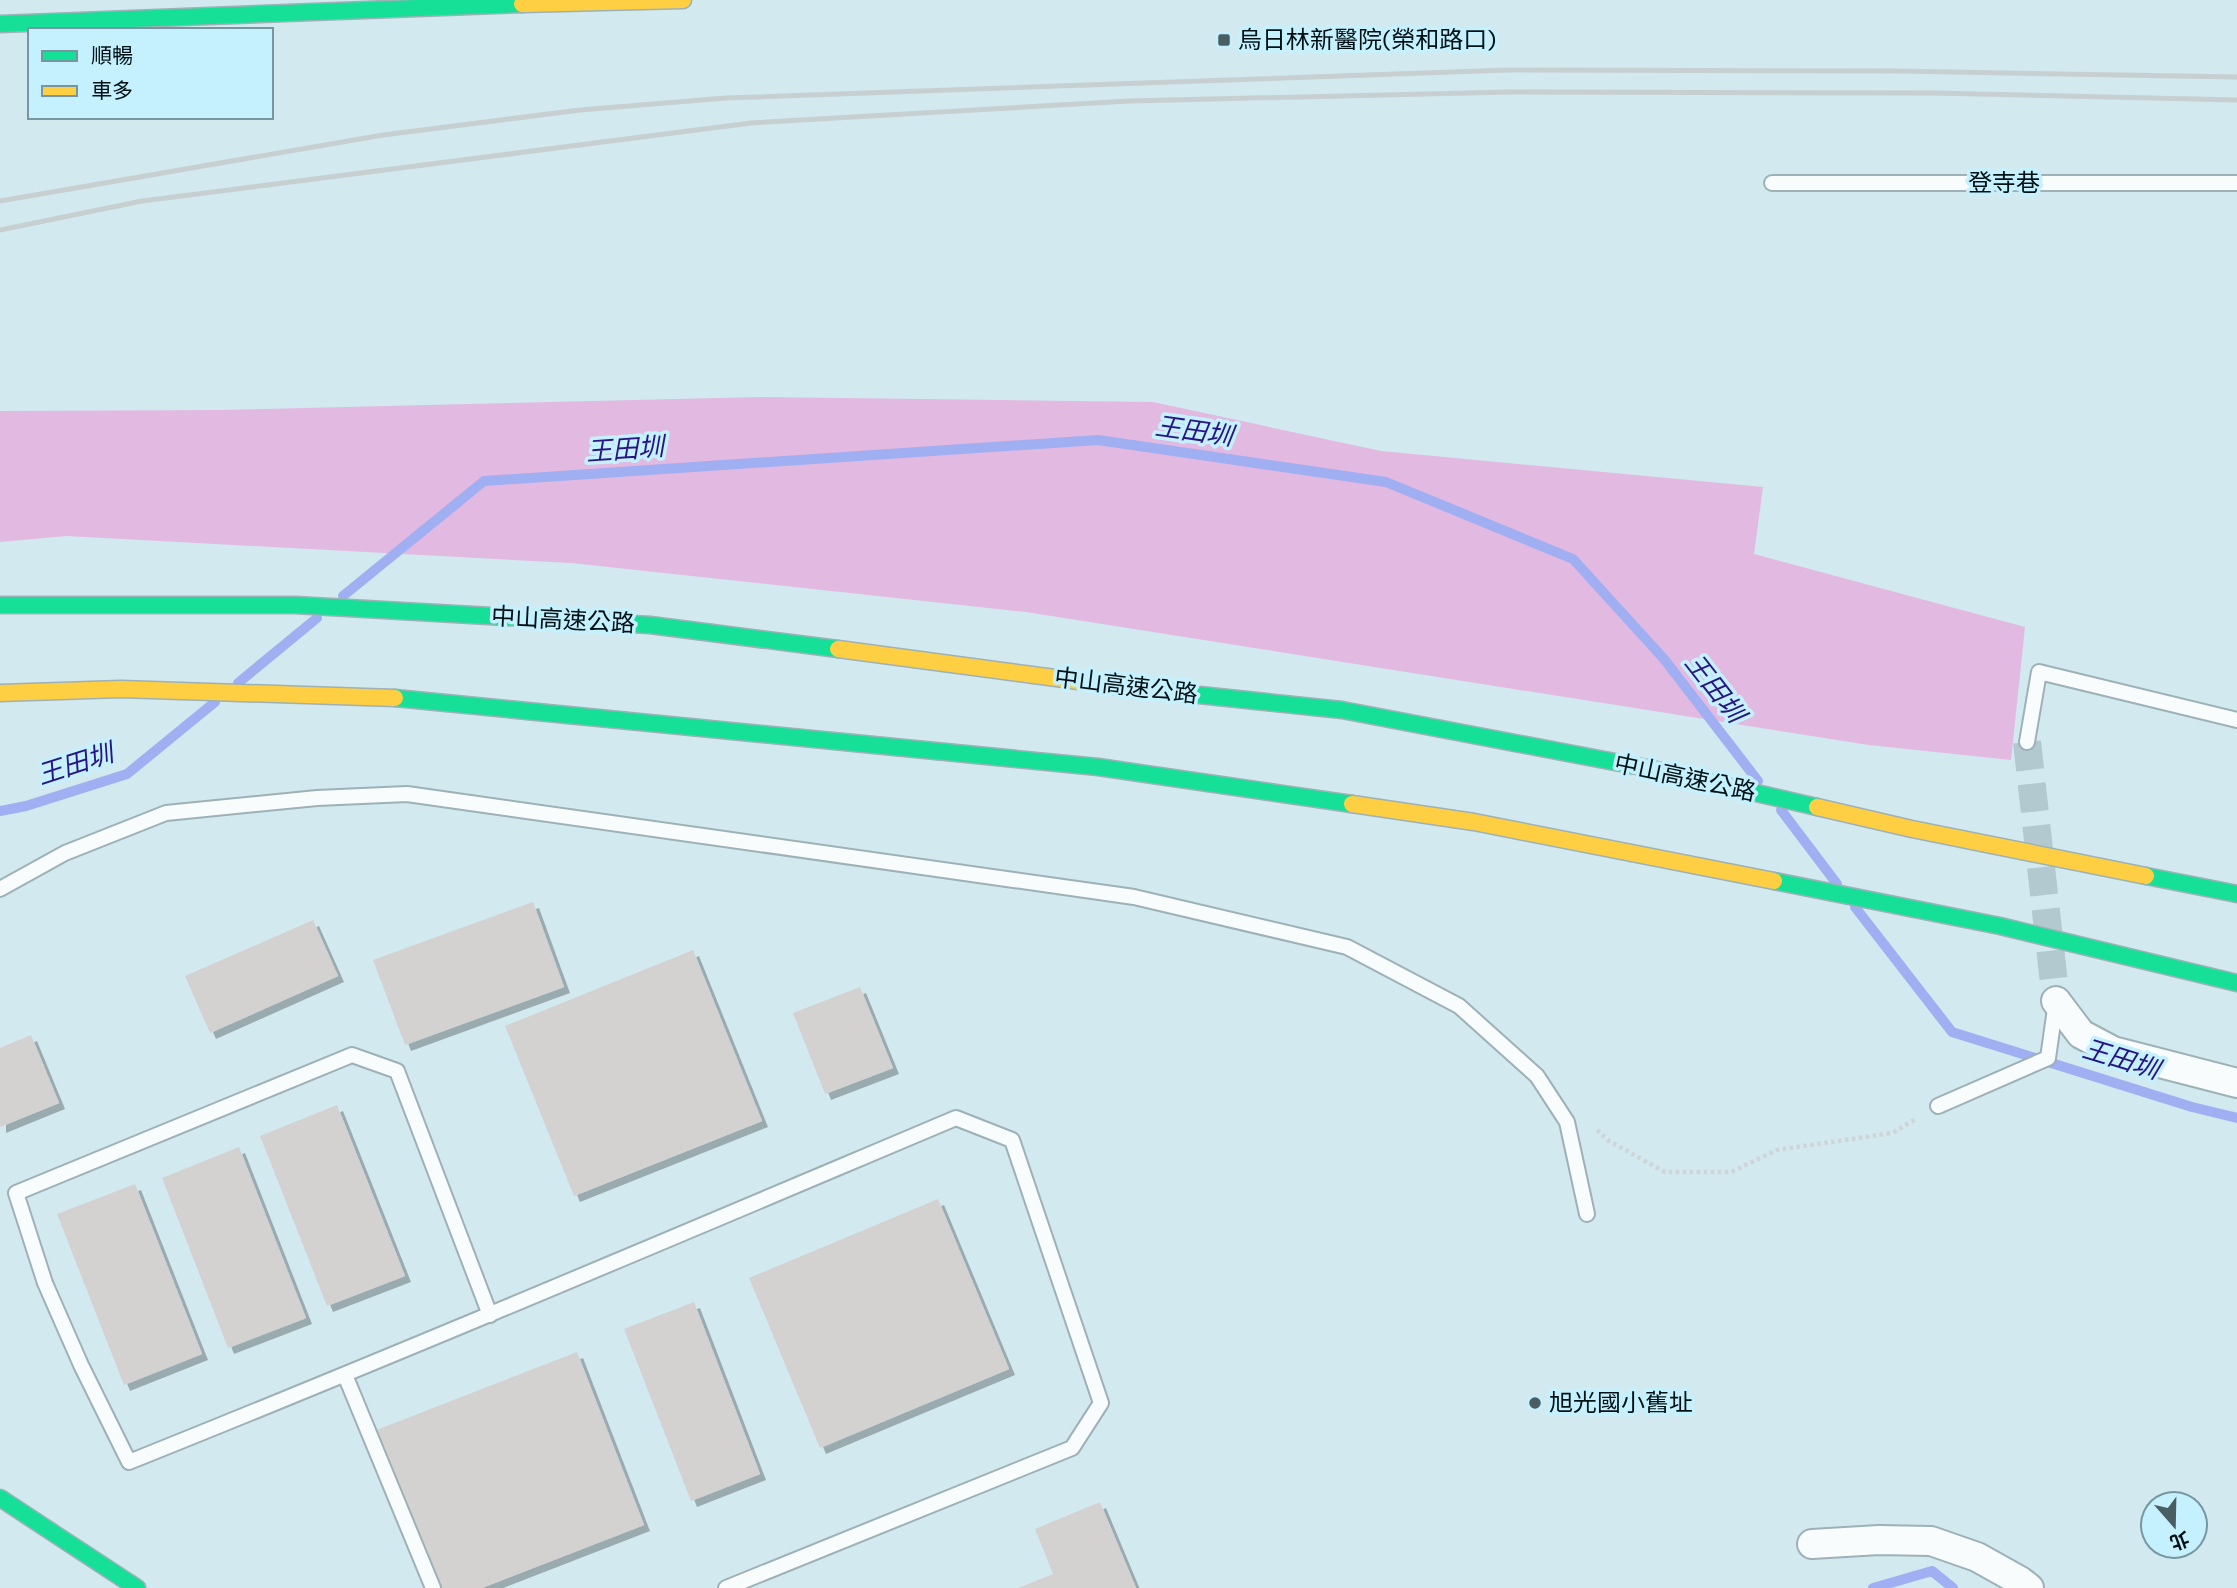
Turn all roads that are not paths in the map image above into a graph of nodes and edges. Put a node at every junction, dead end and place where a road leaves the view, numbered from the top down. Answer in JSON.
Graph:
{"nodes":[{"id":1,"x":683,"y":0,"type":"edge"},
{"id":2,"x":585,"y":1,"type":"edge"},
{"id":3,"x":636,"y":1,"type":"edge"},
{"id":4,"x":0,"y":24,"type":"edge"},
{"id":5,"x":1772,"y":183,"type":"dead end"},
{"id":6,"x":2237,"y":183,"type":"edge"},
{"id":7,"x":0,"y":605,"type":"edge"},
{"id":8,"x":0,"y":693,"type":"edge"},
{"id":9,"x":2237,"y":720,"type":"edge"},
{"id":10,"x":2027,"y":742,"type":"tunnel mouth"},
{"id":11,"x":0,"y":888,"type":"edge"},
{"id":12,"x":2237,"y":894,"type":"edge"},
{"id":13,"x":2237,"y":983,"type":"edge"},
{"id":14,"x":2056,"y":1001,"type":"joint"},
{"id":15,"x":2237,"y":1083,"type":"edge"},
{"id":16,"x":1938,"y":1105,"type":"road end"},
{"id":17,"x":1587,"y":1214,"type":"dead end"},
{"id":18,"x":490,"y":1315,"type":"junction"},
{"id":19,"x":345,"y":1376,"type":"junction"},
{"id":20,"x":0,"y":1498,"type":"edge"},
{"id":21,"x":1812,"y":1544,"type":"dead end"},
{"id":22,"x":137,"y":1588,"type":"edge"},
{"id":23,"x":433,"y":1588,"type":"edge"},
{"id":24,"x":726,"y":1588,"type":"edge"},
{"id":25,"x":2029,"y":1588,"type":"edge"}],
"edges":[{"from":1,"to":3,"type":"main road"},
{"from":2,"to":3,"type":"main road"},
{"from":2,"to":4,"type":"main road"},
{"from":5,"to":6,"type":"lane","name":"登寺巷"},
{"from":7,"to":12,"type":"main road","name":"中山高速公路"},
{"from":8,"to":13,"type":"main road"},
{"from":9,"to":10,"type":"lane"},
{"from":11,"to":17,"type":"lane"},
{"from":14,"to":15,"type":"street"},
{"from":14,"to":16,"type":"lane"},
{"from":18,"to":19,"type":"lane"},
{"from":18,"to":19,"type":"lane"},
{"from":18,"to":24,"type":"lane"},
{"from":19,"to":23,"type":"lane"},
{"from":20,"to":22,"type":"main road"},
{"from":21,"to":25,"type":"street"}]}
